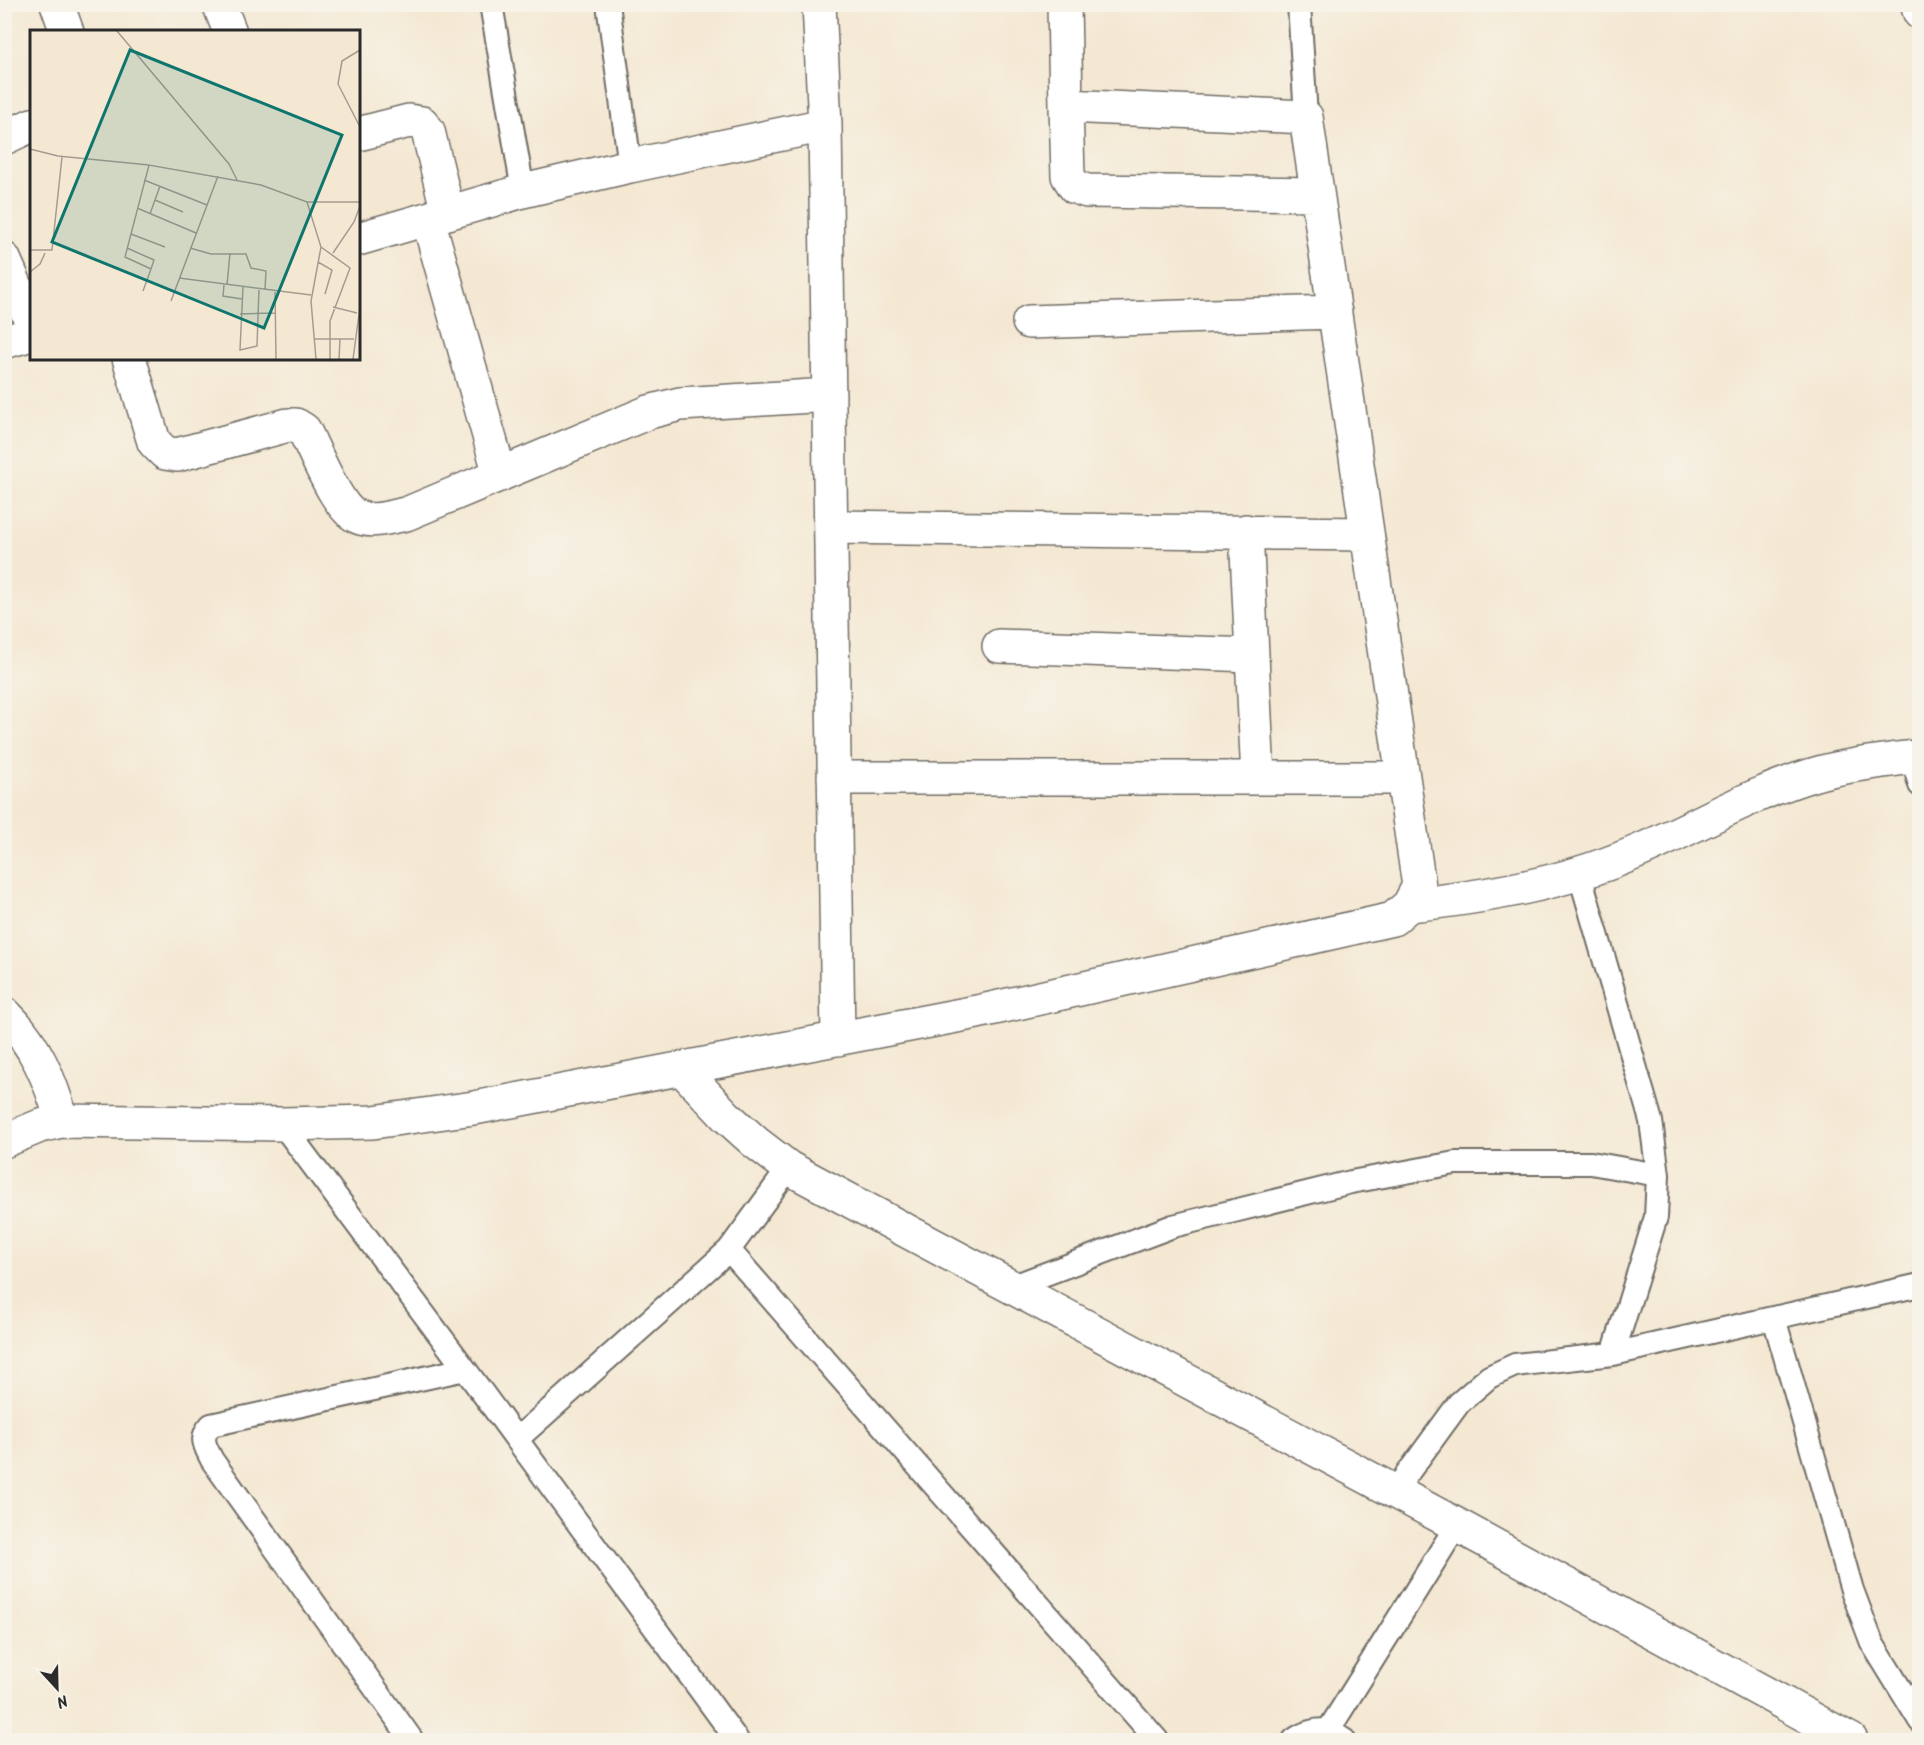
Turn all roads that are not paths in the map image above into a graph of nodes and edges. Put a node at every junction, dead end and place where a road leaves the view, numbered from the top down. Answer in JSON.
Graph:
{"nodes":[{"id":1,"x":57,"y":4,"type":"edge"},
{"id":2,"x":219,"y":4,"type":"edge"},
{"id":3,"x":491,"y":4,"type":"edge"},
{"id":4,"x":608,"y":4,"type":"edge"},
{"id":5,"x":819,"y":4,"type":"edge"},
{"id":6,"x":1064,"y":4,"type":"edge"},
{"id":7,"x":1299,"y":4,"type":"edge"},
{"id":8,"x":1917,"y":4,"type":"edge"},
{"id":9,"x":1920,"y":13,"type":"edge"},
{"id":10,"x":66,"y":30,"type":"edge"},
{"id":11,"x":229,"y":30,"type":"edge"},
{"id":12,"x":1066,"y":106,"type":"junction"},
{"id":13,"x":1306,"y":117,"type":"junction"},
{"id":14,"x":825,"y":125,"type":"junction"},
{"id":15,"x":30,"y":126,"type":"edge"},
{"id":16,"x":360,"y":133,"type":"edge"},
{"id":17,"x":4,"y":138,"type":"edge"},
{"id":18,"x":630,"y":166,"type":"junction"},
{"id":19,"x":523,"y":191,"type":"junction"},
{"id":20,"x":1317,"y":194,"type":"junction"},
{"id":21,"x":438,"y":216,"type":"junction"},
{"id":22,"x":360,"y":238,"type":"edge"},
{"id":23,"x":4,"y":259,"type":"edge"},
{"id":24,"x":1335,"y":312,"type":"junction"},
{"id":25,"x":30,"y":318,"type":"edge"},
{"id":26,"x":1029,"y":322,"type":"dead end"},
{"id":27,"x":30,"y":335,"type":"edge"},
{"id":28,"x":4,"y":342,"type":"edge"},
{"id":29,"x":130,"y":360,"type":"edge"},
{"id":30,"x":829,"y":395,"type":"junction"},
{"id":31,"x":500,"y":475,"type":"junction"},
{"id":32,"x":831,"y":527,"type":"junction"},
{"id":33,"x":1246,"y":531,"type":"junction"},
{"id":34,"x":1367,"y":534,"type":"junction"},
{"id":35,"x":999,"y":646,"type":"dead end"},
{"id":36,"x":1252,"y":655,"type":"junction"},
{"id":37,"x":1917,"y":766,"type":"edge"},
{"id":38,"x":834,"y":778,"type":"junction"},
{"id":39,"x":1258,"y":778,"type":"junction"},
{"id":40,"x":1403,"y":778,"type":"junction"},
{"id":41,"x":1579,"y":872,"type":"junction"},
{"id":42,"x":1410,"y":904,"type":"junction"},
{"id":43,"x":4,"y":1013,"type":"edge"},
{"id":44,"x":838,"y":1039,"type":"junction"},
{"id":45,"x":682,"y":1069,"type":"junction"},
{"id":46,"x":63,"y":1121,"type":"junction"},
{"id":47,"x":282,"y":1124,"type":"junction"},
{"id":48,"x":4,"y":1141,"type":"edge"},
{"id":49,"x":789,"y":1168,"type":"junction"},
{"id":50,"x":1658,"y":1175,"type":"junction"},
{"id":51,"x":729,"y":1250,"type":"junction"},
{"id":52,"x":1920,"y":1285,"type":"edge"},
{"id":53,"x":1011,"y":1287,"type":"junction"},
{"id":54,"x":1774,"y":1318,"type":"junction"},
{"id":55,"x":1613,"y":1354,"type":"junction"},
{"id":56,"x":465,"y":1369,"type":"junction"},
{"id":57,"x":517,"y":1438,"type":"junction"},
{"id":58,"x":1394,"y":1492,"type":"junction"},
{"id":59,"x":1456,"y":1525,"type":"junction"},
{"id":60,"x":1920,"y":1721,"type":"edge"},
{"id":61,"x":1336,"y":1736,"type":"edge"},
{"id":62,"x":412,"y":1740,"type":"edge"},
{"id":63,"x":737,"y":1740,"type":"edge"},
{"id":64,"x":1157,"y":1740,"type":"edge"},
{"id":65,"x":1294,"y":1740,"type":"edge"},
{"id":66,"x":1851,"y":1740,"type":"edge"}],
"edges":[{"from":1,"to":10,"type":"street"},
{"from":2,"to":11,"type":"street"},
{"from":3,"to":19,"type":"lane"},
{"from":4,"to":18,"type":"lane"},
{"from":5,"to":14,"type":"street"},
{"from":6,"to":12,"type":"street"},
{"from":7,"to":13,"type":"lane"},
{"from":8,"to":9,"type":"street"},
{"from":12,"to":13,"type":"street"},
{"from":12,"to":20,"type":"street"},
{"from":13,"to":20,"type":"street"},
{"from":14,"to":18,"type":"street"},
{"from":14,"to":30,"type":"street"},
{"from":15,"to":17,"type":"street"},
{"from":16,"to":21,"type":"street"},
{"from":18,"to":19,"type":"street"},
{"from":19,"to":21,"type":"street"},
{"from":20,"to":24,"type":"street"},
{"from":21,"to":22,"type":"street"},
{"from":21,"to":31,"type":"street"},
{"from":23,"to":25,"type":"street"},
{"from":24,"to":26,"type":"street"},
{"from":24,"to":34,"type":"street"},
{"from":27,"to":28,"type":"street"},
{"from":29,"to":31,"type":"street"},
{"from":30,"to":31,"type":"street"},
{"from":30,"to":32,"type":"street"},
{"from":32,"to":33,"type":"street"},
{"from":32,"to":38,"type":"street"},
{"from":33,"to":34,"type":"street"},
{"from":33,"to":36,"type":"street"},
{"from":34,"to":40,"type":"street"},
{"from":35,"to":36,"type":"street"},
{"from":36,"to":39,"type":"street"},
{"from":37,"to":41,"type":"street"},
{"from":38,"to":39,"type":"street"},
{"from":38,"to":44,"type":"street"},
{"from":39,"to":40,"type":"street"},
{"from":40,"to":42,"type":"street"},
{"from":41,"to":42,"type":"street"},
{"from":41,"to":50,"type":"lane"},
{"from":42,"to":44,"type":"street"},
{"from":43,"to":46,"type":"street"},
{"from":44,"to":45,"type":"street"},
{"from":45,"to":47,"type":"street"},
{"from":45,"to":49,"type":"street"},
{"from":46,"to":47,"type":"street"},
{"from":46,"to":48,"type":"street"},
{"from":47,"to":56,"type":"lane"},
{"from":49,"to":51,"type":"lane"},
{"from":49,"to":53,"type":"street"},
{"from":50,"to":53,"type":"lane"},
{"from":50,"to":55,"type":"lane"},
{"from":51,"to":57,"type":"lane"},
{"from":51,"to":64,"type":"lane"},
{"from":52,"to":54,"type":"lane"},
{"from":53,"to":58,"type":"street"},
{"from":54,"to":55,"type":"lane"},
{"from":54,"to":60,"type":"lane"},
{"from":55,"to":58,"type":"lane"},
{"from":56,"to":57,"type":"lane"},
{"from":56,"to":62,"type":"lane"},
{"from":57,"to":63,"type":"lane"},
{"from":58,"to":59,"type":"street"},
{"from":59,"to":61,"type":"lane"},
{"from":59,"to":66,"type":"street"},
{"from":61,"to":65,"type":"lane"}]}
